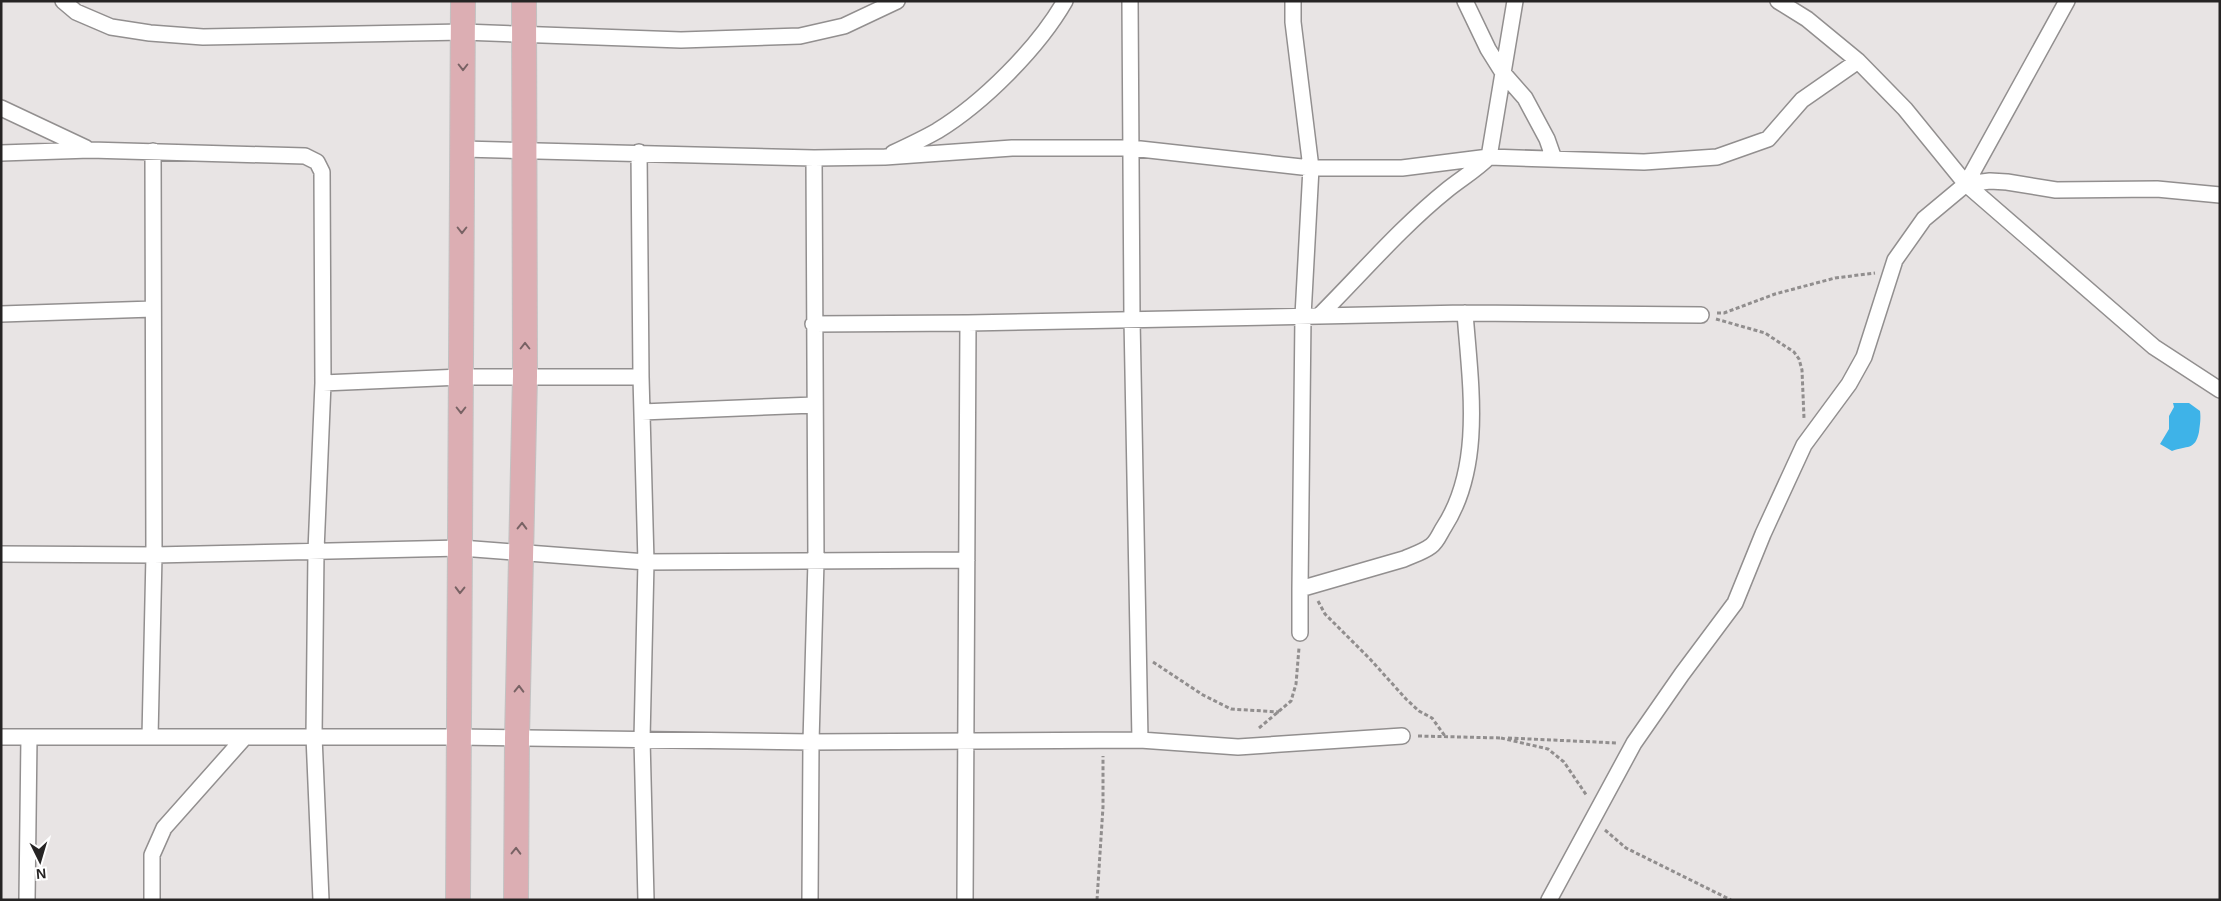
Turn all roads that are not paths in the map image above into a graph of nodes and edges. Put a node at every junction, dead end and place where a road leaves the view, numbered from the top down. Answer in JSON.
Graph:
{"nodes":[{"id":1,"x":63,"y":1,"type":"edge"},
{"id":2,"x":463,"y":1,"type":"edge"},
{"id":3,"x":524,"y":1,"type":"edge"},
{"id":4,"x":897,"y":1,"type":"edge"},
{"id":5,"x":1065,"y":1,"type":"edge"},
{"id":6,"x":1130,"y":1,"type":"edge"},
{"id":7,"x":1293,"y":1,"type":"edge"},
{"id":8,"x":1465,"y":1,"type":"edge"},
{"id":9,"x":1515,"y":1,"type":"edge"},
{"id":10,"x":1778,"y":1,"type":"edge"},
{"id":11,"x":2068,"y":1,"type":"edge"},
{"id":12,"x":463,"y":32,"type":"junction"},
{"id":13,"x":524,"y":34,"type":"junction"},
{"id":14,"x":1858,"y":61,"type":"junction"},
{"id":15,"x":1503,"y":73,"type":"junction"},
{"id":16,"x":1,"y":108,"type":"edge"},
{"id":17,"x":1131,"y":148,"type":"junction"},
{"id":18,"x":463,"y":149,"type":"junction"},
{"id":19,"x":525,"y":149,"type":"junction"},
{"id":20,"x":90,"y":150,"type":"junction"},
{"id":21,"x":153,"y":151,"type":"junction"},
{"id":22,"x":639,"y":152,"type":"junction"},
{"id":23,"x":1,"y":153,"type":"edge"},
{"id":24,"x":885,"y":157,"type":"junction"},
{"id":25,"x":1489,"y":157,"type":"junction"},
{"id":26,"x":814,"y":158,"type":"junction"},
{"id":27,"x":1554,"y":159,"type":"junction"},
{"id":28,"x":1310,"y":168,"type":"junction"},
{"id":29,"x":1966,"y":184,"type":"junction"},
{"id":30,"x":2220,"y":195,"type":"edge"},
{"id":31,"x":153,"y":309,"type":"junction"},
{"id":32,"x":1465,"y":313,"type":"junction"},
{"id":33,"x":1,"y":314,"type":"edge"},
{"id":34,"x":1702,"y":315,"type":"road end"},
{"id":35,"x":1303,"y":316,"type":"junction"},
{"id":36,"x":1319,"y":316,"type":"junction"},
{"id":37,"x":1132,"y":319,"type":"junction"},
{"id":38,"x":968,"y":323,"type":"junction"},
{"id":39,"x":813,"y":324,"type":"junction"},
{"id":40,"x":526,"y":376,"type":"junction"},
{"id":41,"x":461,"y":377,"type":"junction"},
{"id":42,"x":640,"y":377,"type":"junction"},
{"id":43,"x":323,"y":383,"type":"junction"},
{"id":44,"x":2220,"y":390,"type":"edge"},
{"id":45,"x":814,"y":405,"type":"junction"},
{"id":46,"x":642,"y":412,"type":"junction"},
{"id":47,"x":461,"y":548,"type":"junction"},
{"id":48,"x":316,"y":551,"type":"junction"},
{"id":49,"x":1,"y":554,"type":"edge"},
{"id":50,"x":522,"y":554,"type":"junction"},
{"id":51,"x":154,"y":555,"type":"junction"},
{"id":52,"x":967,"y":560,"type":"junction"},
{"id":53,"x":816,"y":561,"type":"junction"},
{"id":54,"x":646,"y":562,"type":"junction"},
{"id":55,"x":1307,"y":587,"type":"junction"},
{"id":56,"x":1300,"y":633,"type":"road end"},
{"id":57,"x":314,"y":736,"type":"junction"},
{"id":58,"x":1402,"y":736,"type":"road end"},
{"id":59,"x":1,"y":737,"type":"edge"},
{"id":60,"x":29,"y":737,"type":"junction"},
{"id":61,"x":150,"y":737,"type":"junction"},
{"id":62,"x":459,"y":737,"type":"junction"},
{"id":63,"x":244,"y":738,"type":"junction"},
{"id":64,"x":517,"y":738,"type":"junction"},
{"id":65,"x":642,"y":739,"type":"junction"},
{"id":66,"x":1140,"y":740,"type":"junction"},
{"id":67,"x":811,"y":742,"type":"junction"},
{"id":68,"x":965,"y":742,"type":"junction"},
{"id":69,"x":27,"y":900,"type":"edge"},
{"id":70,"x":152,"y":900,"type":"edge"},
{"id":71,"x":320,"y":900,"type":"edge"},
{"id":72,"x":458,"y":900,"type":"edge"},
{"id":73,"x":516,"y":900,"type":"edge"},
{"id":74,"x":646,"y":900,"type":"edge"},
{"id":75,"x":810,"y":900,"type":"edge"},
{"id":76,"x":965,"y":900,"type":"edge"},
{"id":77,"x":1549,"y":900,"type":"edge"}],
"edges":[{"from":1,"to":12,"type":"street"},
{"from":2,"to":12,"type":"main road"},
{"from":3,"to":13,"type":"main road"},
{"from":4,"to":13,"type":"street"},
{"from":5,"to":24,"type":"street"},
{"from":6,"to":17,"type":"street"},
{"from":7,"to":28,"type":"street"},
{"from":8,"to":15,"type":"street"},
{"from":9,"to":15,"type":"street"},
{"from":10,"to":14,"type":"street"},
{"from":11,"to":29,"type":"street"},
{"from":12,"to":13,"type":"street"},
{"from":12,"to":18,"type":"main road","one_way":true},
{"from":13,"to":19,"type":"main road"},
{"from":14,"to":27,"type":"street"},
{"from":14,"to":29,"type":"street"},
{"from":15,"to":25,"type":"street"},
{"from":15,"to":27,"type":"street"},
{"from":16,"to":20,"type":"street"},
{"from":17,"to":24,"type":"street"},
{"from":17,"to":28,"type":"street"},
{"from":17,"to":37,"type":"street"},
{"from":18,"to":19,"type":"street"},
{"from":18,"to":41,"type":"main road","one_way":true},
{"from":19,"to":22,"type":"street"},
{"from":40,"to":19,"type":"main road","one_way":true},
{"from":20,"to":21,"type":"street"},
{"from":20,"to":23,"type":"street"},
{"from":21,"to":31,"type":"street"},
{"from":21,"to":43,"type":"street"},
{"from":22,"to":26,"type":"street"},
{"from":22,"to":42,"type":"street"},
{"from":24,"to":26,"type":"street"},
{"from":25,"to":27,"type":"street"},
{"from":25,"to":28,"type":"street"},
{"from":25,"to":36,"type":"street"},
{"from":26,"to":39,"type":"street"},
{"from":28,"to":35,"type":"street"},
{"from":29,"to":30,"type":"street"},
{"from":29,"to":44,"type":"street"},
{"from":29,"to":77,"type":"street"},
{"from":31,"to":33,"type":"street"},
{"from":31,"to":51,"type":"street"},
{"from":32,"to":34,"type":"street"},
{"from":32,"to":36,"type":"street"},
{"from":32,"to":55,"type":"street"},
{"from":35,"to":36,"type":"street"},
{"from":35,"to":37,"type":"street"},
{"from":35,"to":55,"type":"street"},
{"from":37,"to":38,"type":"street"},
{"from":37,"to":66,"type":"street"},
{"from":38,"to":39,"type":"street"},
{"from":38,"to":52,"type":"street"},
{"from":39,"to":45,"type":"street"},
{"from":40,"to":41,"type":"street"},
{"from":40,"to":42,"type":"street"},
{"from":50,"to":40,"type":"main road","one_way":true},
{"from":41,"to":43,"type":"street"},
{"from":41,"to":47,"type":"main road","one_way":true},
{"from":42,"to":46,"type":"street"},
{"from":43,"to":48,"type":"street"},
{"from":45,"to":46,"type":"street"},
{"from":45,"to":53,"type":"street"},
{"from":46,"to":54,"type":"street"},
{"from":47,"to":48,"type":"street"},
{"from":47,"to":50,"type":"street"},
{"from":47,"to":62,"type":"main road","one_way":true},
{"from":48,"to":51,"type":"street"},
{"from":48,"to":57,"type":"street"},
{"from":49,"to":51,"type":"street"},
{"from":50,"to":54,"type":"street"},
{"from":64,"to":50,"type":"main road","one_way":true},
{"from":51,"to":61,"type":"street"},
{"from":52,"to":53,"type":"street"},
{"from":52,"to":68,"type":"street"},
{"from":53,"to":54,"type":"street"},
{"from":53,"to":67,"type":"street"},
{"from":54,"to":65,"type":"street"},
{"from":55,"to":56,"type":"street"},
{"from":57,"to":62,"type":"street"},
{"from":57,"to":63,"type":"street"},
{"from":57,"to":71,"type":"street"},
{"from":58,"to":66,"type":"street"},
{"from":59,"to":60,"type":"street"},
{"from":60,"to":61,"type":"street"},
{"from":60,"to":69,"type":"street"},
{"from":61,"to":63,"type":"street"},
{"from":62,"to":64,"type":"street"},
{"from":62,"to":72,"type":"main road"},
{"from":63,"to":70,"type":"street"},
{"from":64,"to":65,"type":"street"},
{"from":73,"to":64,"type":"main road","one_way":true},
{"from":65,"to":67,"type":"street"},
{"from":65,"to":74,"type":"street"},
{"from":66,"to":68,"type":"street"},
{"from":67,"to":68,"type":"street"},
{"from":67,"to":75,"type":"street"},
{"from":68,"to":76,"type":"street"}]}
